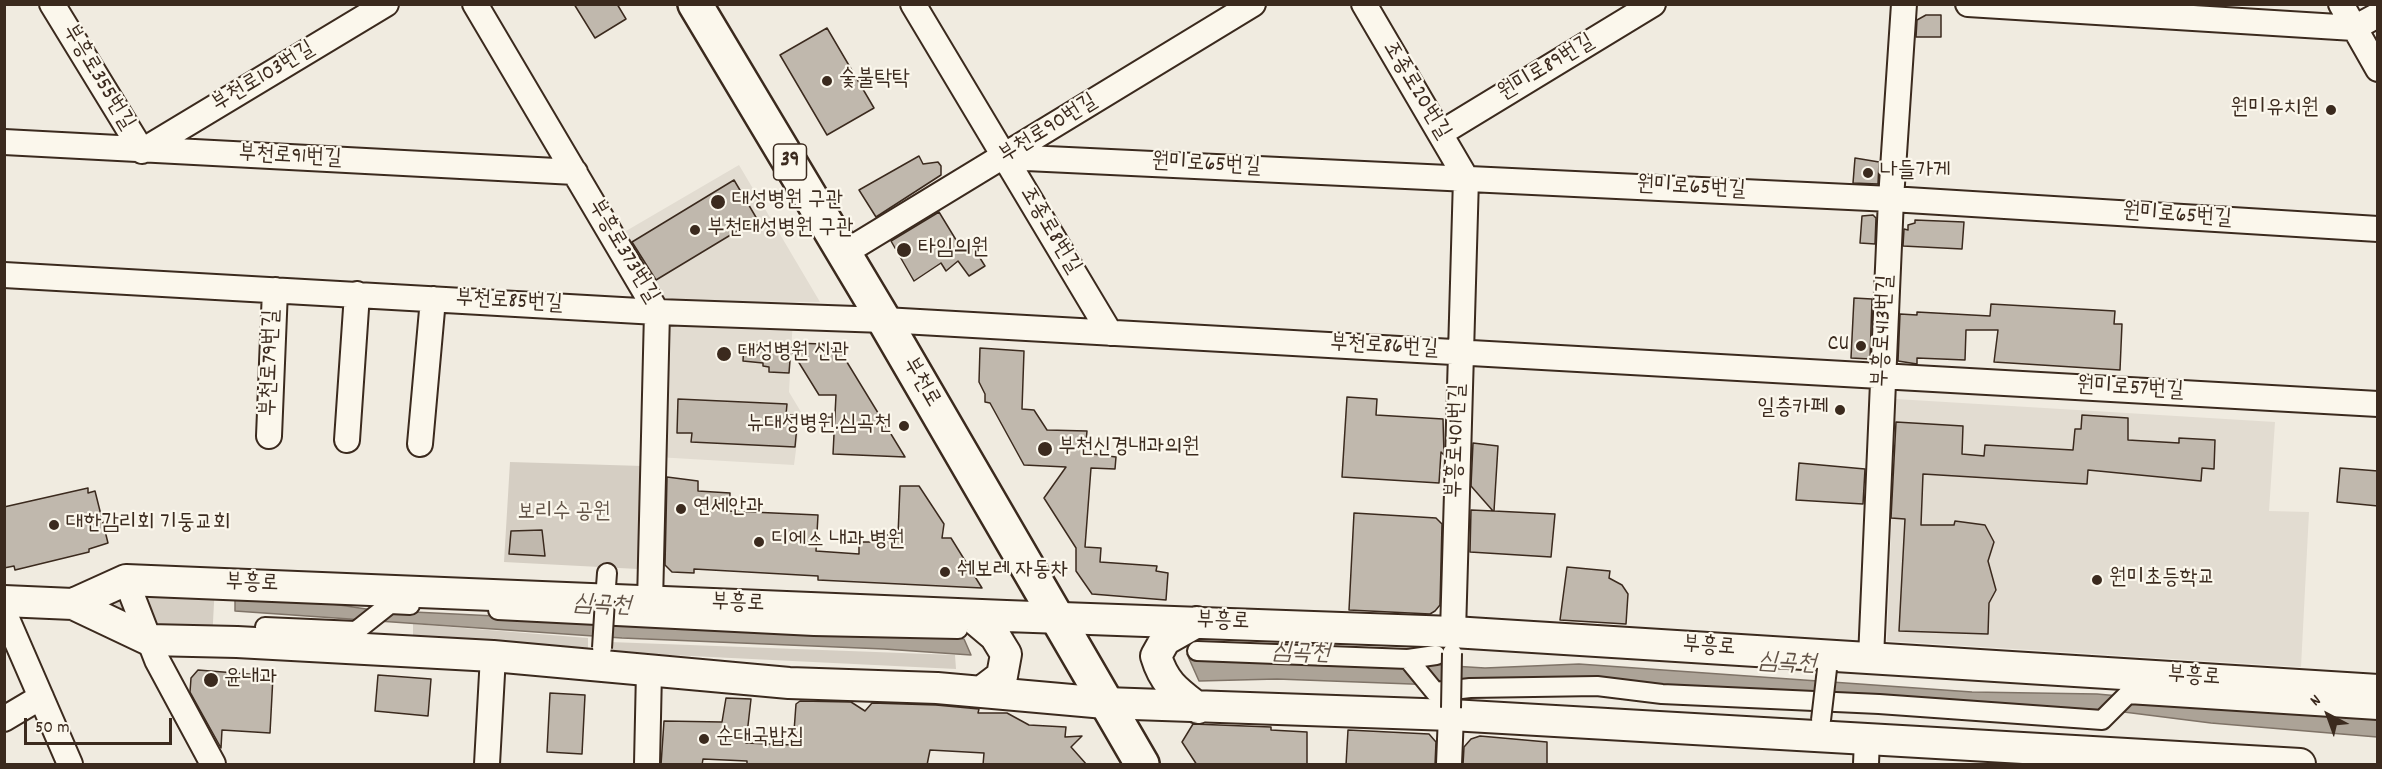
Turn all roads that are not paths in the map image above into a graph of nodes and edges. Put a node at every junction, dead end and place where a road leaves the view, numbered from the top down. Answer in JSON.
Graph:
{"nodes":[{"id":1,"x":52,"y":4,"type":"edge"},
{"id":2,"x":386,"y":4,"type":"edge"},
{"id":3,"x":475,"y":4,"type":"edge"},
{"id":4,"x":695,"y":4,"type":"edge"},
{"id":5,"x":913,"y":4,"type":"edge"},
{"id":6,"x":1253,"y":4,"type":"edge"},
{"id":7,"x":1364,"y":4,"type":"edge"},
{"id":8,"x":1653,"y":4,"type":"edge"},
{"id":9,"x":1904,"y":4,"type":"edge"},
{"id":10,"x":1968,"y":4,"type":"edge"},
{"id":11,"x":2341,"y":4,"type":"edge"},
{"id":12,"x":2378,"y":15,"type":"edge"},
{"id":13,"x":2355,"y":28,"type":"junction"},
{"id":14,"x":2378,"y":69,"type":"edge"},
{"id":15,"x":1441,"y":133,"type":"junction"},
{"id":16,"x":4,"y":142,"type":"edge"},
{"id":17,"x":142,"y":151,"type":"junction"},
{"id":18,"x":1005,"y":157,"type":"junction"},
{"id":19,"x":575,"y":172,"type":"junction"},
{"id":20,"x":1466,"y":178,"type":"junction"},
{"id":21,"x":1891,"y":199,"type":"junction"},
{"id":22,"x":2378,"y":229,"type":"edge"},
{"id":23,"x":844,"y":253,"type":"junction"},
{"id":24,"x":4,"y":275,"type":"edge"},
{"id":25,"x":275,"y":290,"type":"junction"},
{"id":26,"x":357,"y":294,"type":"junction"},
{"id":27,"x":433,"y":299,"type":"junction"},
{"id":28,"x":657,"y":312,"type":"junction"},
{"id":29,"x":884,"y":320,"type":"junction"},
{"id":30,"x":1110,"y":333,"type":"junction"},
{"id":31,"x":1461,"y":352,"type":"junction"},
{"id":32,"x":1883,"y":376,"type":"junction"},
{"id":33,"x":2378,"y":404,"type":"edge"},
{"id":34,"x":269,"y":436,"type":"dead end"},
{"id":35,"x":347,"y":440,"type":"dead end"},
{"id":36,"x":420,"y":444,"type":"dead end"},
{"id":37,"x":126,"y":580,"type":"junction"},
{"id":38,"x":606,"y":593,"type":"junction"},
{"id":39,"x":4,"y":601,"type":"edge"},
{"id":40,"x":650,"y":602,"type":"junction"},
{"id":41,"x":73,"y":604,"type":"junction"},
{"id":42,"x":416,"y":606,"type":"junction"},
{"id":43,"x":4,"y":612,"type":"edge"},
{"id":44,"x":1056,"y":618,"type":"junction"},
{"id":45,"x":964,"y":622,"type":"junction"},
{"id":46,"x":265,"y":627,"type":"dead end"},
{"id":47,"x":1197,"y":636,"type":"junction"},
{"id":48,"x":149,"y":640,"type":"junction"},
{"id":49,"x":1445,"y":643,"type":"junction"},
{"id":50,"x":493,"y":656,"type":"junction"},
{"id":51,"x":601,"y":657,"type":"junction"},
{"id":52,"x":1872,"y":658,"type":"junction"},
{"id":53,"x":1408,"y":659,"type":"junction"},
{"id":54,"x":1828,"y":662,"type":"junction"},
{"id":55,"x":648,"y":671,"type":"junction"},
{"id":56,"x":2378,"y":690,"type":"edge"},
{"id":57,"x":981,"y":692,"type":"junction"},
{"id":58,"x":41,"y":697,"type":"junction"},
{"id":59,"x":1105,"y":704,"type":"junction"},
{"id":60,"x":1198,"y":708,"type":"junction"},
{"id":61,"x":2378,"y":710,"type":"edge"},
{"id":62,"x":1451,"y":715,"type":"junction"},
{"id":63,"x":4,"y":719,"type":"edge"},
{"id":64,"x":1820,"y":729,"type":"junction"},
{"id":65,"x":1866,"y":752,"type":"edge"},
{"id":66,"x":2178,"y":761,"type":"edge"},
{"id":67,"x":70,"y":765,"type":"edge"},
{"id":68,"x":213,"y":765,"type":"edge"},
{"id":69,"x":488,"y":765,"type":"edge"},
{"id":70,"x":646,"y":765,"type":"edge"},
{"id":71,"x":1142,"y":765,"type":"edge"},
{"id":72,"x":1449,"y":765,"type":"edge"},
{"id":73,"x":2300,"y":765,"type":"edge"}],
"edges":[{"from":1,"to":17,"type":"street","name":"부흥로355번길"},
{"from":2,"to":17,"type":"street","name":"부천로103번길"},
{"from":3,"to":19,"type":"street","name":"부흥로373번길"},
{"from":4,"to":23,"type":"main road","name":"부천로","number":"39"},
{"from":5,"to":18,"type":"street","name":"조종로8번길"},
{"from":6,"to":18,"type":"street","name":"부천로90번길"},
{"from":7,"to":15,"type":"street","name":"조종로20번길"},
{"from":8,"to":15,"type":"street","name":"원미로89번길"},
{"from":9,"to":21,"type":"street","name":"부흥로413번길"},
{"from":10,"to":13,"type":"street"},
{"from":11,"to":13,"type":"street"},
{"from":12,"to":13,"type":"street"},
{"from":13,"to":14,"type":"street"},
{"from":15,"to":20,"type":"street","name":"조종로20번길"},
{"from":16,"to":17,"type":"street","name":"부천로91번길"},
{"from":17,"to":19,"type":"street","name":"부천로91번길"},
{"from":18,"to":20,"type":"street","name":"원미로65번길"},
{"from":18,"to":23,"type":"street","name":"부천로90번길"},
{"from":18,"to":30,"type":"street","name":"조종로8번길"},
{"from":19,"to":28,"type":"street","name":"부흥로373번길"},
{"from":20,"to":21,"type":"street","name":"원미로65번길"},
{"from":20,"to":31,"type":"street","name":"부흥로401번길"},
{"from":21,"to":22,"type":"street","name":"원미로65번길"},
{"from":21,"to":32,"type":"street","name":"부흥로413번길"},
{"from":23,"to":29,"type":"main road","name":"부천로","number":"39"},
{"from":24,"to":25,"type":"street","name":"부천로85번길"},
{"from":25,"to":26,"type":"street","name":"부천로85번길"},
{"from":25,"to":34,"type":"street","name":"부천로79번길"},
{"from":26,"to":27,"type":"street","name":"부천로85번길"},
{"from":26,"to":35,"type":"street"},
{"from":27,"to":28,"type":"street","name":"부천로85번길"},
{"from":27,"to":36,"type":"street"},
{"from":28,"to":29,"type":"street","name":"부천로85번길"},
{"from":28,"to":40,"type":"street","name":"부흥로373번길"},
{"from":29,"to":30,"type":"street","name":"부천로86번길"},
{"from":29,"to":44,"type":"main road","name":"부천로","number":"39"},
{"from":30,"to":31,"type":"street","name":"부천로86번길"},
{"from":31,"to":32,"type":"street","name":"부천로86번길"},
{"from":31,"to":49,"type":"street","name":"부흥로401번길"},
{"from":32,"to":33,"type":"street","name":"원미로57번길"},
{"from":32,"to":52,"type":"street","name":"부흥로413번길"},
{"from":37,"to":38,"type":"street","name":"부흥로"},
{"from":37,"to":41,"type":"street","name":"부흥로"},
{"from":37,"to":48,"type":"street"},
{"from":38,"to":40,"type":"street","name":"부흥로"},
{"from":38,"to":42,"type":"street"},
{"from":38,"to":51,"type":"street","bridge":true},
{"from":39,"to":41,"type":"street","name":"부흥로"},
{"from":40,"to":45,"type":"street","name":"부흥로"},
{"from":41,"to":48,"type":"street","name":"부흥로"},
{"from":42,"to":45,"type":"street"},
{"from":42,"to":46,"type":"street"},
{"from":43,"to":58,"type":"street"},
{"from":44,"to":45,"type":"street","name":"부흥로"},
{"from":44,"to":47,"type":"street","name":"부흥로"},
{"from":44,"to":59,"type":"main road","name":"부천로","number":"39"},
{"from":45,"to":57,"type":"street"},
{"from":47,"to":49,"type":"street","name":"부흥로"},
{"from":47,"to":53,"type":"street"},
{"from":47,"to":60,"type":"street"},
{"from":48,"to":50,"type":"street","name":"부흥로"},
{"from":48,"to":68,"type":"street"},
{"from":49,"to":53,"type":"street"},
{"from":49,"to":54,"type":"street","name":"부흥로"},
{"from":49,"to":62,"type":"street","bridge":true},
{"from":50,"to":51,"type":"street","name":"부흥로"},
{"from":50,"to":69,"type":"street"},
{"from":51,"to":55,"type":"street","name":"부흥로"},
{"from":52,"to":54,"type":"street","name":"부흥로"},
{"from":52,"to":56,"type":"street","name":"부흥로"},
{"from":53,"to":61,"type":"street"},
{"from":54,"to":64,"type":"street","bridge":true},
{"from":55,"to":57,"type":"street","name":"부흥로"},
{"from":55,"to":70,"type":"street"},
{"from":57,"to":59,"type":"street","name":"부흥로"},
{"from":58,"to":63,"type":"street"},
{"from":58,"to":67,"type":"street"},
{"from":59,"to":60,"type":"street","name":"부흥로"},
{"from":59,"to":71,"type":"main road","name":"부천로","number":"39"},
{"from":60,"to":62,"type":"street","name":"부흥로"},
{"from":62,"to":64,"type":"street","name":"부흥로"},
{"from":62,"to":72,"type":"street"},
{"from":64,"to":65,"type":"street","name":"부흥로"},
{"from":65,"to":66,"type":"street","name":"부흥로"},
{"from":66,"to":73,"type":"street","name":"부흥로"}]}
